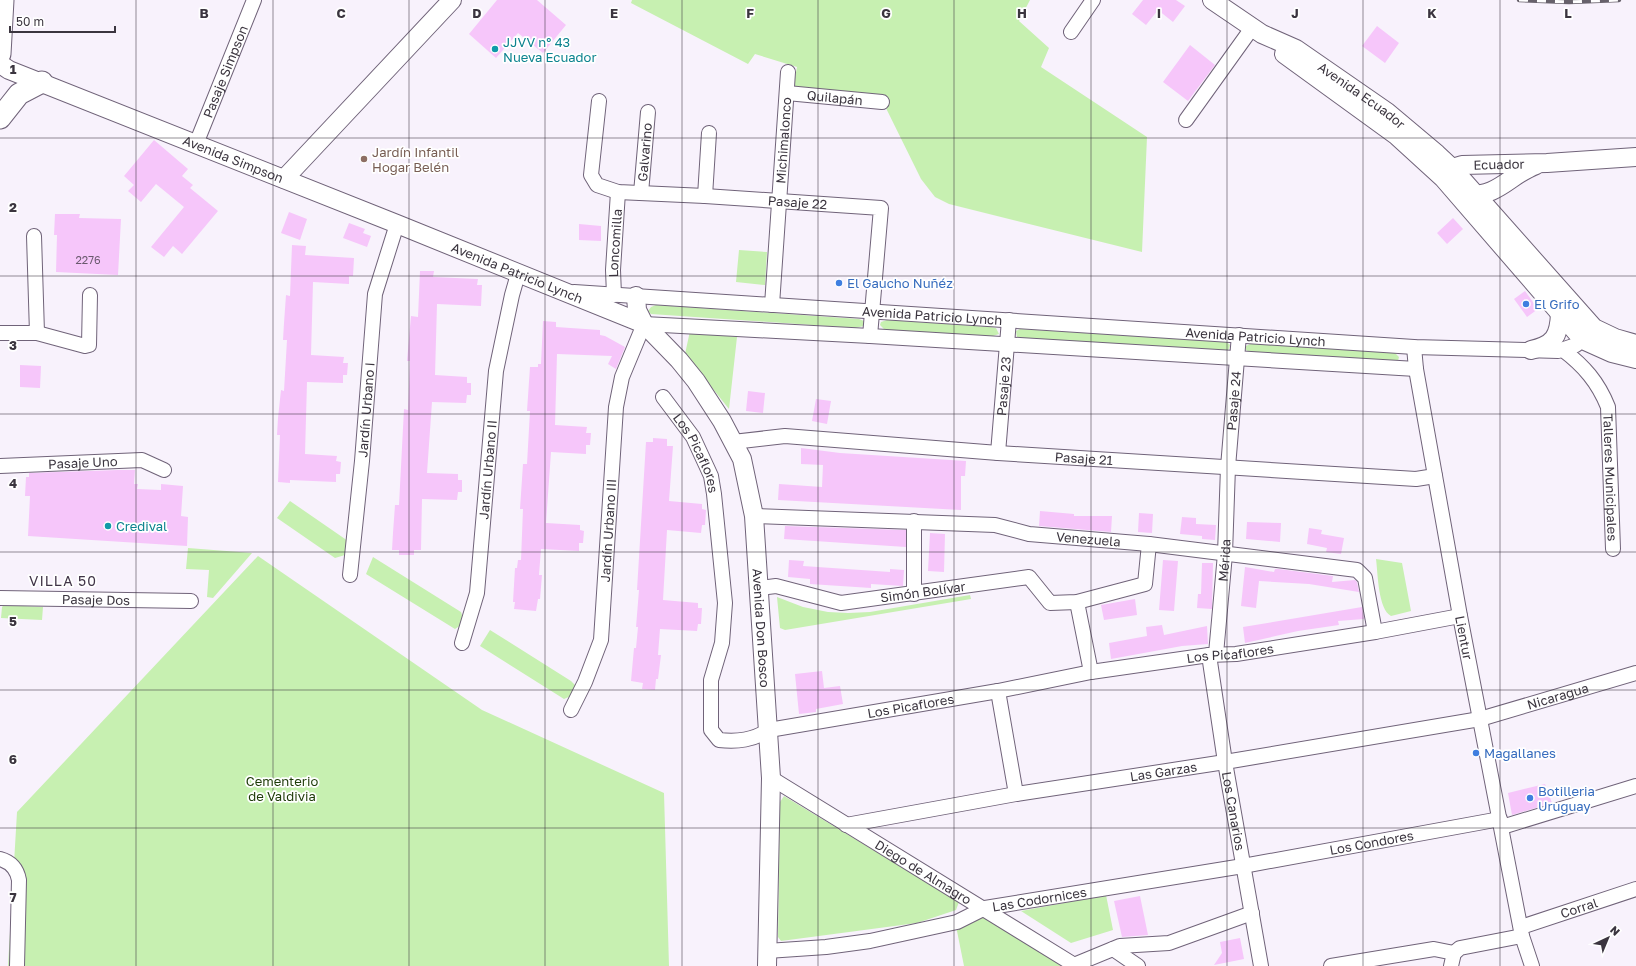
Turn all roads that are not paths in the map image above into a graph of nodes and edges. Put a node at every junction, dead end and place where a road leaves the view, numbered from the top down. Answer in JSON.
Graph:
{"nodes":[{"id":1,"x":3,"y":0,"type":"edge"},
{"id":2,"x":254,"y":0,"type":"edge"},
{"id":3,"x":452,"y":0,"type":"edge"},
{"id":4,"x":1093,"y":0,"type":"edge"},
{"id":5,"x":1212,"y":0,"type":"edge"},
{"id":6,"x":1257,"y":31,"type":"junction"},
{"id":7,"x":1071,"y":32,"type":"dead end"},
{"id":8,"x":0,"y":54,"type":"edge"},
{"id":9,"x":0,"y":64,"type":"edge"},
{"id":10,"x":788,"y":72,"type":"dead end"},
{"id":11,"x":42,"y":82,"type":"junction"},
{"id":12,"x":787,"y":94,"type":"junction"},
{"id":13,"x":599,"y":101,"type":"dead end"},
{"id":14,"x":882,"y":102,"type":"dead end"},
{"id":15,"x":648,"y":112,"type":"dead end"},
{"id":16,"x":0,"y":118,"type":"edge"},
{"id":17,"x":1186,"y":120,"type":"dead end"},
{"id":18,"x":1380,"y":124,"type":"joint"},
{"id":19,"x":709,"y":133,"type":"dead end"},
{"id":20,"x":196,"y":144,"type":"junction"},
{"id":21,"x":1636,"y":157,"type":"edge"},
{"id":22,"x":1547,"y":163,"type":"junction"},
{"id":23,"x":1448,"y":173,"type":"junction"},
{"id":24,"x":284,"y":179,"type":"junction"},
{"id":25,"x":1501,"y":187,"type":"junction"},
{"id":26,"x":618,"y":192,"type":"junction"},
{"id":27,"x":641,"y":193,"type":"junction"},
{"id":28,"x":1458,"y":195,"type":"junction"},
{"id":29,"x":705,"y":196,"type":"junction"},
{"id":30,"x":1476,"y":196,"type":"junction"},
{"id":31,"x":780,"y":201,"type":"junction"},
{"id":32,"x":1500,"y":222,"type":"junction"},
{"id":33,"x":397,"y":224,"type":"junction"},
{"id":34,"x":34,"y":236,"type":"dead end"},
{"id":35,"x":518,"y":274,"type":"junction"},
{"id":36,"x":564,"y":292,"type":"junction"},
{"id":37,"x":90,"y":295,"type":"dead end"},
{"id":38,"x":614,"y":295,"type":"junction"},
{"id":39,"x":636,"y":296,"type":"junction"},
{"id":40,"x":772,"y":305,"type":"junction"},
{"id":41,"x":871,"y":312,"type":"junction"},
{"id":42,"x":1560,"y":314,"type":"junction"},
{"id":43,"x":1009,"y":320,"type":"junction"},
{"id":44,"x":644,"y":324,"type":"junction"},
{"id":45,"x":0,"y":333,"type":"edge"},
{"id":46,"x":37,"y":333,"type":"junction"},
{"id":47,"x":1588,"y":334,"type":"junction"},
{"id":48,"x":1239,"y":335,"type":"junction"},
{"id":49,"x":870,"y":336,"type":"junction"},
{"id":50,"x":1007,"y":344,"type":"junction"},
{"id":51,"x":1636,"y":344,"type":"edge"},
{"id":52,"x":1414,"y":346,"type":"junction"},
{"id":53,"x":1531,"y":350,"type":"junction"},
{"id":54,"x":1564,"y":350,"type":"junction"},
{"id":55,"x":1238,"y":359,"type":"junction"},
{"id":56,"x":1636,"y":359,"type":"edge"},
{"id":57,"x":1416,"y":369,"type":"junction"},
{"id":58,"x":663,"y":397,"type":"dead end"},
{"id":59,"x":734,"y":442,"type":"junction"},
{"id":60,"x":998,"y":453,"type":"junction"},
{"id":61,"x":0,"y":466,"type":"edge"},
{"id":62,"x":1228,"y":467,"type":"junction"},
{"id":63,"x":164,"y":470,"type":"dead end"},
{"id":64,"x":1435,"y":476,"type":"junction"},
{"id":65,"x":754,"y":516,"type":"junction"},
{"id":66,"x":914,"y":521,"type":"junction"},
{"id":67,"x":1149,"y":544,"type":"junction"},
{"id":68,"x":1613,"y":549,"type":"dead end"},
{"id":69,"x":1225,"y":554,"type":"junction"},
{"id":70,"x":350,"y":575,"type":"dead end"},
{"id":71,"x":760,"y":588,"type":"junction"},
{"id":72,"x":914,"y":594,"type":"junction"},
{"id":73,"x":0,"y":598,"type":"edge"},
{"id":74,"x":191,"y":601,"type":"dead end"},
{"id":75,"x":1077,"y":602,"type":"junction"},
{"id":76,"x":1460,"y":616,"type":"junction"},
{"id":77,"x":1375,"y":632,"type":"junction"},
{"id":78,"x":462,"y":643,"type":"dead end"},
{"id":79,"x":1212,"y":654,"type":"junction"},
{"id":80,"x":1090,"y":672,"type":"junction"},
{"id":81,"x":1636,"y":673,"type":"edge"},
{"id":82,"x":998,"y":691,"type":"junction"},
{"id":83,"x":571,"y":710,"type":"dead end"},
{"id":84,"x":1480,"y":719,"type":"junction"},
{"id":85,"x":770,"y":730,"type":"junction"},
{"id":86,"x":1225,"y":762,"type":"junction"},
{"id":87,"x":772,"y":778,"type":"junction"},
{"id":88,"x":1636,"y":786,"type":"edge"},
{"id":89,"x":1016,"y":794,"type":"junction"},
{"id":90,"x":1501,"y":823,"type":"junction"},
{"id":91,"x":846,"y":825,"type":"junction"},
{"id":92,"x":0,"y":859,"type":"edge"},
{"id":93,"x":1243,"y":866,"type":"junction"},
{"id":94,"x":1636,"y":889,"type":"edge"},
{"id":95,"x":985,"y":908,"type":"junction"},
{"id":96,"x":1252,"y":913,"type":"junction"},
{"id":97,"x":1522,"y":932,"type":"junction"},
{"id":98,"x":1113,"y":949,"type":"junction"},
{"id":99,"x":767,"y":958,"type":"edge"},
{"id":100,"x":1452,"y":959,"type":"edge"},
{"id":101,"x":17,"y":966,"type":"edge"},
{"id":102,"x":1075,"y":966,"type":"edge"},
{"id":103,"x":1138,"y":966,"type":"edge"},
{"id":104,"x":1261,"y":966,"type":"edge"},
{"id":105,"x":1331,"y":966,"type":"edge"},
{"id":106,"x":1532,"y":966,"type":"edge"}],
"edges":[{"from":1,"to":8,"type":"highway"},
{"from":2,"to":20,"type":"street","name":"Pasaje Simpson"},
{"from":3,"to":24,"type":"main road","name":"Avenida Simpson"},
{"from":4,"to":7,"type":"street"},
{"from":5,"to":6,"type":"main road","name":"Avenida Ecuador"},
{"from":6,"to":17,"type":"street"},
{"from":6,"to":18,"type":"main road","name":"Avenida Ecuador"},
{"from":6,"to":23,"type":"main road","name":"Avenida Ecuador"},
{"from":9,"to":11,"type":"main road","name":"Avenida Simpson"},
{"from":10,"to":12,"type":"street","name":"Michimalonco"},
{"from":11,"to":16,"type":"highway"},
{"from":11,"to":20,"type":"main road","name":"Avenida Simpson"},
{"from":12,"to":14,"type":"street","name":"Quilapán"},
{"from":12,"to":31,"type":"street","name":"Michimalonco"},
{"from":13,"to":26,"type":"street","name":"Pasaje 22"},
{"from":15,"to":27,"type":"street","name":"Galvarino"},
{"from":18,"to":23,"type":"main road","name":"Ecuador"},
{"from":19,"to":29,"type":"street"},
{"from":20,"to":24,"type":"main road","name":"Avenida Simpson"},
{"from":21,"to":22,"type":"main road","name":"Ecuador"},
{"from":22,"to":23,"type":"main road","name":"Ecuador"},
{"from":22,"to":25,"type":"main road","name":"Ecuador"},
{"from":23,"to":28,"type":"main road","name":"Ecuador"},
{"from":23,"to":30,"type":"main road","name":"Ecuador"},
{"from":24,"to":33,"type":"main road","name":"Avenida Patricio Lynch"},
{"from":25,"to":30,"type":"main road","name":"Ecuador"},
{"from":25,"to":32,"type":"main road"},
{"from":26,"to":27,"type":"street","name":"Pasaje 22"},
{"from":26,"to":38,"type":"street","name":"Loncomilla"},
{"from":27,"to":29,"type":"street","name":"Pasaje 22"},
{"from":28,"to":30,"type":"main road","name":"Ecuador"},
{"from":28,"to":42,"type":"main road"},
{"from":29,"to":31,"type":"street","name":"Pasaje 22"},
{"from":30,"to":32,"type":"main road"},
{"from":31,"to":40,"type":"street","name":"Michimalonco"},
{"from":31,"to":41,"type":"street","name":"Pasaje 22"},
{"from":32,"to":47,"type":"main road"},
{"from":33,"to":35,"type":"main road","name":"Avenida Patricio Lynch"},
{"from":33,"to":70,"type":"street","name":"Jardín Urbano I"},
{"from":34,"to":46,"type":"street"},
{"from":35,"to":36,"type":"main road","name":"Avenida Patricio Lynch"},
{"from":35,"to":78,"type":"street","name":"Jardín Urbano II"},
{"from":36,"to":38,"type":"street","name":"Avenida Patricio Lynch"},
{"from":36,"to":44,"type":"main road","name":"Avenida Don Bosco"},
{"from":37,"to":46,"type":"street"},
{"from":38,"to":39,"type":"street","name":"Avenida Patricio Lynch"},
{"from":39,"to":40,"type":"street","name":"Avenida Patricio Lynch"},
{"from":39,"to":44,"type":"main road","name":"Avenida Don Bosco"},
{"from":40,"to":41,"type":"street","name":"Avenida Patricio Lynch"},
{"from":41,"to":43,"type":"street","name":"Avenida Patricio Lynch"},
{"from":41,"to":49,"type":"street","name":"Pasaje 22"},
{"from":42,"to":47,"type":"main road"},
{"from":42,"to":53,"type":"main road"},
{"from":43,"to":48,"type":"street","name":"Avenida Patricio Lynch"},
{"from":43,"to":50,"type":"street","name":"Pasaje 23"},
{"from":44,"to":49,"type":"street","name":"Avenida Patricio Lynch"},
{"from":44,"to":59,"type":"main road","name":"Avenida Don Bosco"},
{"from":44,"to":83,"type":"street","name":"Jardín Urbano III"},
{"from":45,"to":46,"type":"street"},
{"from":47,"to":51,"type":"main road"},
{"from":47,"to":54,"type":"street","name":"Avenida Patricio Lynch"},
{"from":47,"to":56,"type":"main road"},
{"from":48,"to":52,"type":"street","name":"Avenida Patricio Lynch"},
{"from":48,"to":55,"type":"street","name":"Pasaje 24"},
{"from":49,"to":50,"type":"street","name":"Avenida Patricio Lynch"},
{"from":50,"to":55,"type":"street","name":"Avenida Patricio Lynch"},
{"from":50,"to":60,"type":"street","name":"Pasaje 23"},
{"from":52,"to":53,"type":"street","name":"Avenida Patricio Lynch"},
{"from":52,"to":57,"type":"street","name":"Lientur"},
{"from":53,"to":54,"type":"street","name":"Avenida Patricio Lynch"},
{"from":54,"to":68,"type":"street","name":"Talleres Municipales"},
{"from":55,"to":57,"type":"street","name":"Avenida Patricio Lynch"},
{"from":55,"to":62,"type":"street","name":"Pasaje 24"},
{"from":57,"to":64,"type":"street","name":"Lientur"},
{"from":58,"to":85,"type":"street","name":"Los Picaflores"},
{"from":59,"to":60,"type":"street","name":"Pasaje 21"},
{"from":59,"to":65,"type":"main road","name":"Avenida Don Bosco"},
{"from":60,"to":62,"type":"street","name":"Pasaje 21"},
{"from":61,"to":63,"type":"street","name":"Pasaje Uno"},
{"from":62,"to":64,"type":"street","name":"Pasaje 21"},
{"from":62,"to":69,"type":"street","name":"Mérida"},
{"from":64,"to":76,"type":"street","name":"Lientur"},
{"from":65,"to":66,"type":"street","name":"Venezuela"},
{"from":65,"to":71,"type":"main road","name":"Avenida Don Bosco"},
{"from":66,"to":67,"type":"street","name":"Venezuela"},
{"from":66,"to":72,"type":"street"},
{"from":67,"to":69,"type":"street","name":"Venezuela"},
{"from":67,"to":75,"type":"street","name":"Simón Bolívar"},
{"from":69,"to":77,"type":"street","name":"Venezuela"},
{"from":69,"to":79,"type":"street","name":"Mérida"},
{"from":71,"to":72,"type":"street","name":"Simón Bolívar"},
{"from":71,"to":85,"type":"main road","name":"Avenida Don Bosco"},
{"from":72,"to":75,"type":"street","name":"Simón Bolívar"},
{"from":73,"to":74,"type":"street","name":"Pasaje Dos"},
{"from":75,"to":80,"type":"street"},
{"from":76,"to":77,"type":"street","name":"Los Picaflores"},
{"from":76,"to":84,"type":"street","name":"Lientur"},
{"from":77,"to":79,"type":"street","name":"Los Picaflores"},
{"from":79,"to":80,"type":"street","name":"Los Picaflores"},
{"from":79,"to":86,"type":"street","name":"Los Canarios"},
{"from":80,"to":82,"type":"street","name":"Los Picaflores"},
{"from":81,"to":84,"type":"street","name":"Nicaragua"},
{"from":82,"to":85,"type":"street","name":"Los Picaflores"},
{"from":82,"to":89,"type":"street"},
{"from":84,"to":86,"type":"street","name":"Las Garzas"},
{"from":84,"to":90,"type":"street","name":"Lientur"},
{"from":85,"to":87,"type":"main road","name":"Avenida Don Bosco"},
{"from":86,"to":89,"type":"street","name":"Las Garzas"},
{"from":86,"to":93,"type":"street","name":"Los Canarios"},
{"from":87,"to":91,"type":"street","name":"Diego de Almagro"},
{"from":87,"to":99,"type":"main road","name":"Avenida Don Bosco"},
{"from":88,"to":90,"type":"street","name":"Los Condores"},
{"from":89,"to":91,"type":"street","name":"Las Garzas"},
{"from":90,"to":93,"type":"street","name":"Los Condores"},
{"from":90,"to":97,"type":"street","name":"Lientur"},
{"from":91,"to":95,"type":"street","name":"Diego de Almagro"},
{"from":92,"to":101,"type":"street"},
{"from":93,"to":95,"type":"street","name":"Las Codornices"},
{"from":93,"to":96,"type":"street","name":"Los Canarios"},
{"from":94,"to":97,"type":"street","name":"Corral"},
{"from":95,"to":99,"type":"street","name":"Las Codornices"},
{"from":95,"to":102,"type":"street","name":"Diego de Almagro"},
{"from":96,"to":98,"type":"street"},
{"from":96,"to":104,"type":"street","name":"Los Canarios"},
{"from":97,"to":100,"type":"street","name":"Corral"},
{"from":97,"to":106,"type":"street","name":"Lientur"},
{"from":98,"to":102,"type":"street"},
{"from":98,"to":103,"type":"street"},
{"from":100,"to":105,"type":"street"}]}
